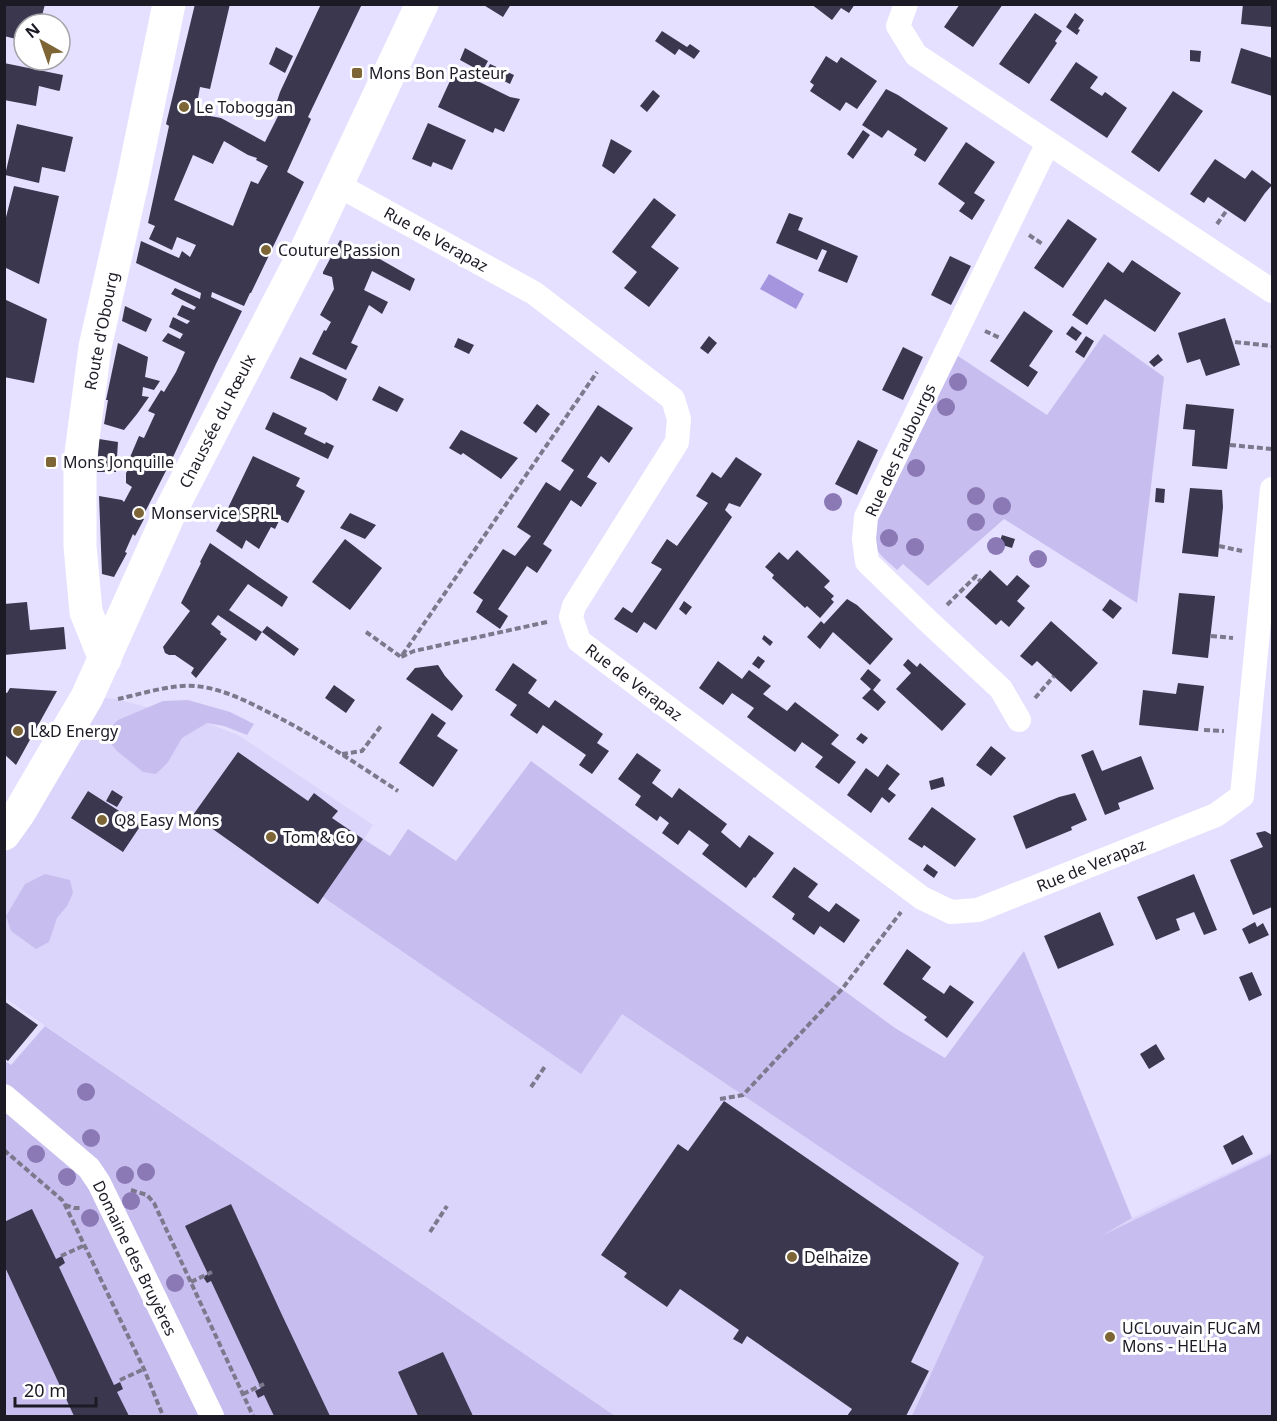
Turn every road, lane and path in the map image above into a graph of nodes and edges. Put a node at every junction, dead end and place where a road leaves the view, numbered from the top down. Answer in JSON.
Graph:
{"nodes":[{"id":1,"x":170,"y":4,"type":"edge"},
{"id":2,"x":422,"y":4,"type":"edge"},
{"id":3,"x":906,"y":4,"type":"edge"},
{"id":4,"x":1048,"y":143,"type":"junction"},
{"id":5,"x":336,"y":184,"type":"junction"},
{"id":6,"x":1272,"y":291,"type":"edge"},
{"id":7,"x":1235,"y":342,"type":"dead end"},
{"id":8,"x":1272,"y":346,"type":"edge"},
{"id":9,"x":611,"y":351,"type":"junction"},
{"id":10,"x":1230,"y":444,"type":"dead end"},
{"id":11,"x":1272,"y":449,"type":"edge"},
{"id":12,"x":1272,"y":489,"type":"edge"},
{"id":13,"x":980,"y":581,"type":"dead end"},
{"id":14,"x":571,"y":617,"type":"junction"},
{"id":15,"x":929,"y":622,"type":"junction"},
{"id":16,"x":366,"y":632,"type":"dead end"},
{"id":17,"x":401,"y":657,"type":"junction"},
{"id":18,"x":105,"y":659,"type":"junction"},
{"id":19,"x":87,"y":697,"type":"junction"},
{"id":20,"x":1019,"y":720,"type":"dead end"},
{"id":21,"x":381,"y":726,"type":"dead end"},
{"id":22,"x":342,"y":754,"type":"junction"},
{"id":23,"x":398,"y":791,"type":"dead end"},
{"id":24,"x":4,"y":834,"type":"edge"},
{"id":25,"x":916,"y":892,"type":"junction"},
{"id":26,"x":546,"y":1065,"type":"dead end"},
{"id":27,"x":531,"y":1087,"type":"dead end"},
{"id":28,"x":4,"y":1096,"type":"edge"},
{"id":29,"x":720,"y":1099,"type":"dead end"},
{"id":30,"x":4,"y":1150,"type":"edge"},
{"id":31,"x":106,"y":1198,"type":"junction"},
{"id":32,"x":447,"y":1206,"type":"dead end"},
{"id":33,"x":430,"y":1232,"type":"dead end"},
{"id":34,"x":85,"y":1245,"type":"junction"},
{"id":35,"x":62,"y":1256,"type":"dead end"},
{"id":36,"x":212,"y":1272,"type":"dead end"},
{"id":37,"x":192,"y":1282,"type":"junction"},
{"id":38,"x":144,"y":1369,"type":"junction"},
{"id":39,"x":120,"y":1380,"type":"dead end"},
{"id":40,"x":264,"y":1384,"type":"dead end"},
{"id":41,"x":243,"y":1394,"type":"junction"},
{"id":42,"x":163,"y":1416,"type":"edge"},
{"id":43,"x":212,"y":1416,"type":"edge"},
{"id":44,"x":253,"y":1416,"type":"edge"}],
"edges":[{"from":1,"to":18,"type":"main road","name":"Route d'Obourg"},
{"from":2,"to":5,"type":"main road","name":"Chaussée du Rœulx"},
{"from":3,"to":4,"type":"street"},
{"from":4,"to":6,"type":"street"},
{"from":4,"to":15,"type":"street","name":"Rue des Faubourgs"},
{"from":5,"to":9,"type":"street","name":"Rue de Verapaz"},
{"from":5,"to":18,"type":"main road","name":"Chaussée du Rœulx"},
{"from":7,"to":8,"type":"path"},
{"from":9,"to":14,"type":"street","name":"Rue de Verapaz"},
{"from":9,"to":17,"type":"path"},
{"from":10,"to":11,"type":"path"},
{"from":12,"to":25,"type":"street","name":"Rue de Verapaz"},
{"from":13,"to":15,"type":"path"},
{"from":14,"to":17,"type":"path"},
{"from":14,"to":25,"type":"street","name":"Rue de Verapaz"},
{"from":15,"to":20,"type":"street","name":"Rue des Faubourgs"},
{"from":16,"to":17,"type":"path"},
{"from":18,"to":19,"type":"main road","name":"Chaussée du Rœulx"},
{"from":19,"to":22,"type":"path"},
{"from":19,"to":24,"type":"main road","name":"Chaussée du Rœulx"},
{"from":21,"to":22,"type":"path"},
{"from":22,"to":23,"type":"path"},
{"from":25,"to":29,"type":"path"},
{"from":26,"to":27,"type":"path"},
{"from":28,"to":31,"type":"street","name":"Domaine des Bruyères"},
{"from":30,"to":34,"type":"path"},
{"from":31,"to":37,"type":"path"},
{"from":31,"to":43,"type":"street","name":"Domaine des Bruyères"},
{"from":32,"to":33,"type":"path"},
{"from":34,"to":35,"type":"path"},
{"from":34,"to":38,"type":"path"},
{"from":36,"to":37,"type":"path"},
{"from":37,"to":41,"type":"path"},
{"from":38,"to":39,"type":"path"},
{"from":38,"to":42,"type":"path"},
{"from":40,"to":41,"type":"path"},
{"from":41,"to":44,"type":"path"}]}
